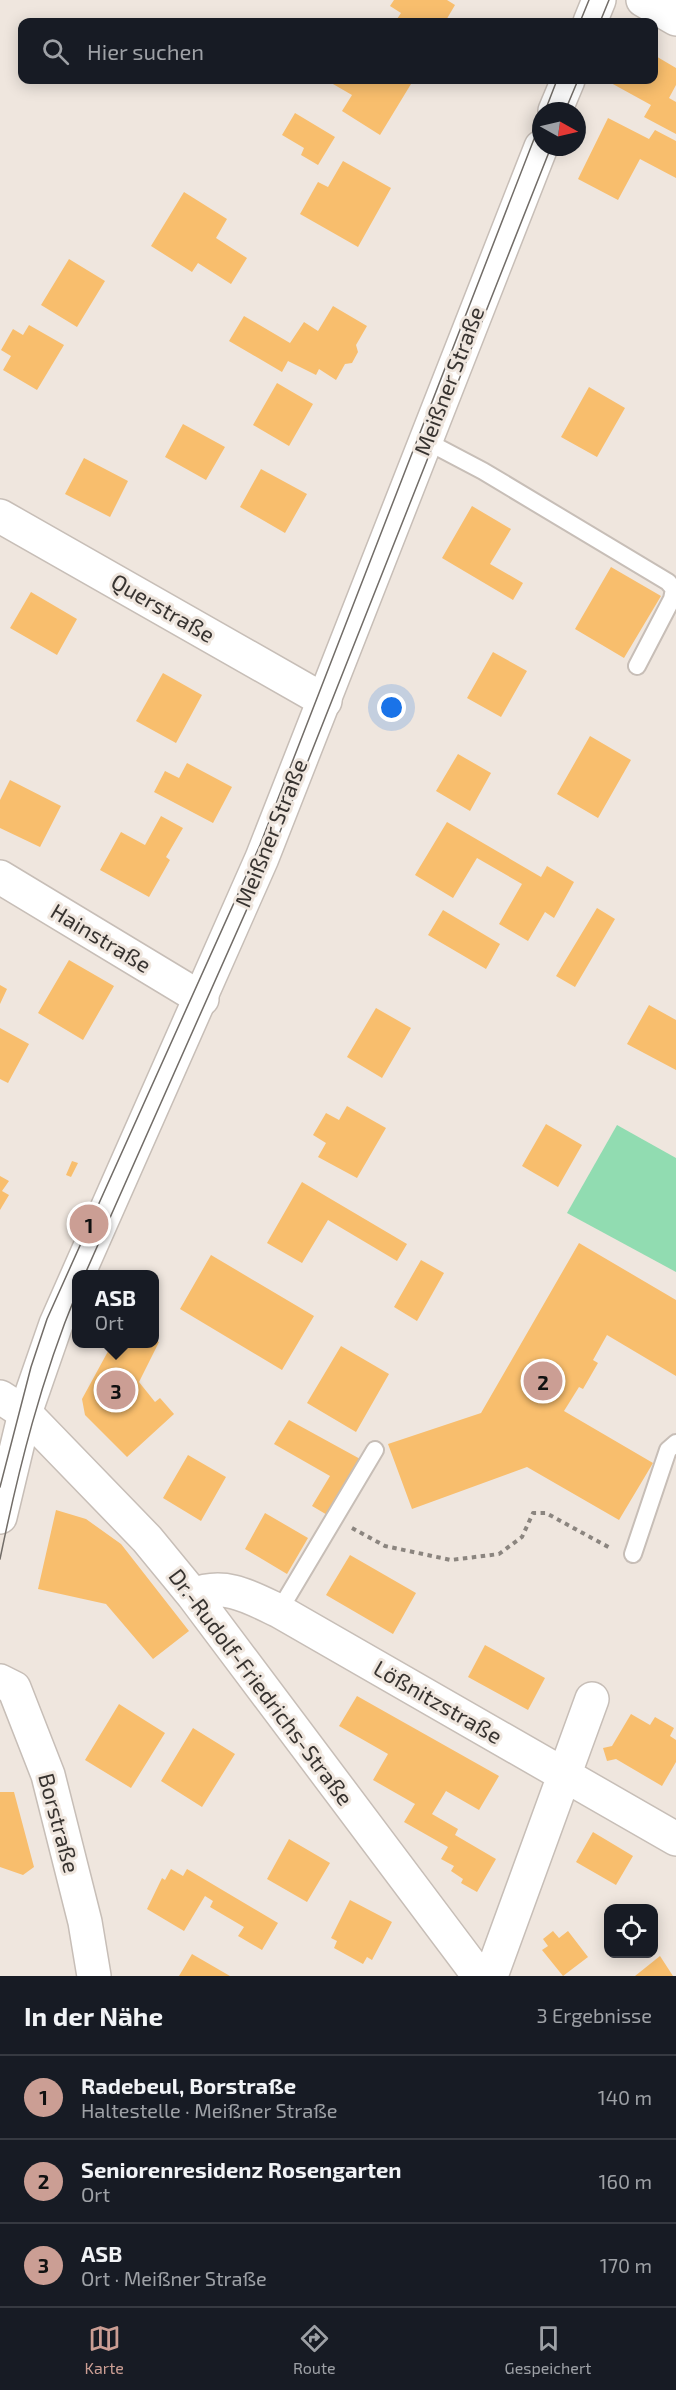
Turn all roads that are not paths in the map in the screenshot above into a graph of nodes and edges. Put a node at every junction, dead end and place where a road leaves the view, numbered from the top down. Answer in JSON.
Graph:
{"nodes":[{"id":1,"x":599,"y":0,"type":"edge"},
{"id":2,"x":643,"y":0,"type":"edge"},
{"id":3,"x":592,"y":18,"type":"edge"},
{"id":4,"x":676,"y":19,"type":"edge"},
{"id":5,"x":566,"y":84,"type":"edge"},
{"id":6,"x":559,"y":102,"type":"edge"},
{"id":7,"x":537,"y":156,"type":"edge"},
{"id":8,"x":426,"y":441,"type":"junction"},
{"id":9,"x":0,"y":516,"type":"edge"},
{"id":10,"x":637,"y":666,"type":"dead end"},
{"id":11,"x":325,"y":701,"type":"junction"},
{"id":12,"x":0,"y":877,"type":"edge"},
{"id":13,"x":202,"y":999,"type":"junction"},
{"id":14,"x":79,"y":1270,"type":"edge"},
{"id":15,"x":72,"y":1286,"type":"edge"},
{"id":16,"x":13,"y":1405,"type":"edge"},
{"id":17,"x":676,"y":1443,"type":"edge"},
{"id":18,"x":375,"y":1449,"type":"dead end"},
{"id":19,"x":0,"y":1517,"type":"edge"},
{"id":20,"x":633,"y":1554,"type":"road end"},
{"id":21,"x":193,"y":1595,"type":"junction"},
{"id":22,"x":279,"y":1611,"type":"junction"},
{"id":23,"x":0,"y":1681,"type":"edge"},
{"id":24,"x":592,"y":1699,"type":"dead end"},
{"id":25,"x":564,"y":1774,"type":"junction"},
{"id":26,"x":676,"y":1839,"type":"edge"},
{"id":27,"x":94,"y":1976,"type":"edge"},
{"id":28,"x":479,"y":1976,"type":"edge"},
{"id":29,"x":490,"y":1976,"type":"edge"}],
"edges":[{"from":1,"to":3,"type":"street"},
{"from":2,"to":4,"type":"street"},
{"from":5,"to":6,"type":"street"},
{"from":7,"to":8,"type":"street","name":"Meißner Straße"},
{"from":8,"to":10,"type":"lane"},
{"from":8,"to":11,"type":"street","name":"Meißner Straße"},
{"from":9,"to":11,"type":"street","name":"Querstraße"},
{"from":11,"to":13,"type":"street","name":"Meißner Straße"},
{"from":12,"to":13,"type":"street","name":"Hainstraße"},
{"from":13,"to":14,"type":"street","name":"Meißner Straße"},
{"from":15,"to":16,"type":"street","name":"Meißner Straße"},
{"from":16,"to":19,"type":"street","name":"Meißner Straße"},
{"from":16,"to":21,"type":"street","name":"Dr.-Rudolf-Friedrichs-Straße"},
{"from":17,"to":20,"type":"lane"},
{"from":18,"to":22,"type":"lane"},
{"from":21,"to":22,"type":"street","name":"Lößnitzstraße"},
{"from":21,"to":28,"type":"street","name":"Dr.-Rudolf-Friedrichs-Straße"},
{"from":22,"to":25,"type":"street","name":"Lößnitzstraße"},
{"from":23,"to":27,"type":"street","name":"Borstraße"},
{"from":24,"to":25,"type":"street"},
{"from":25,"to":26,"type":"street","name":"Lößnitzstraße"},
{"from":25,"to":29,"type":"street"}]}
